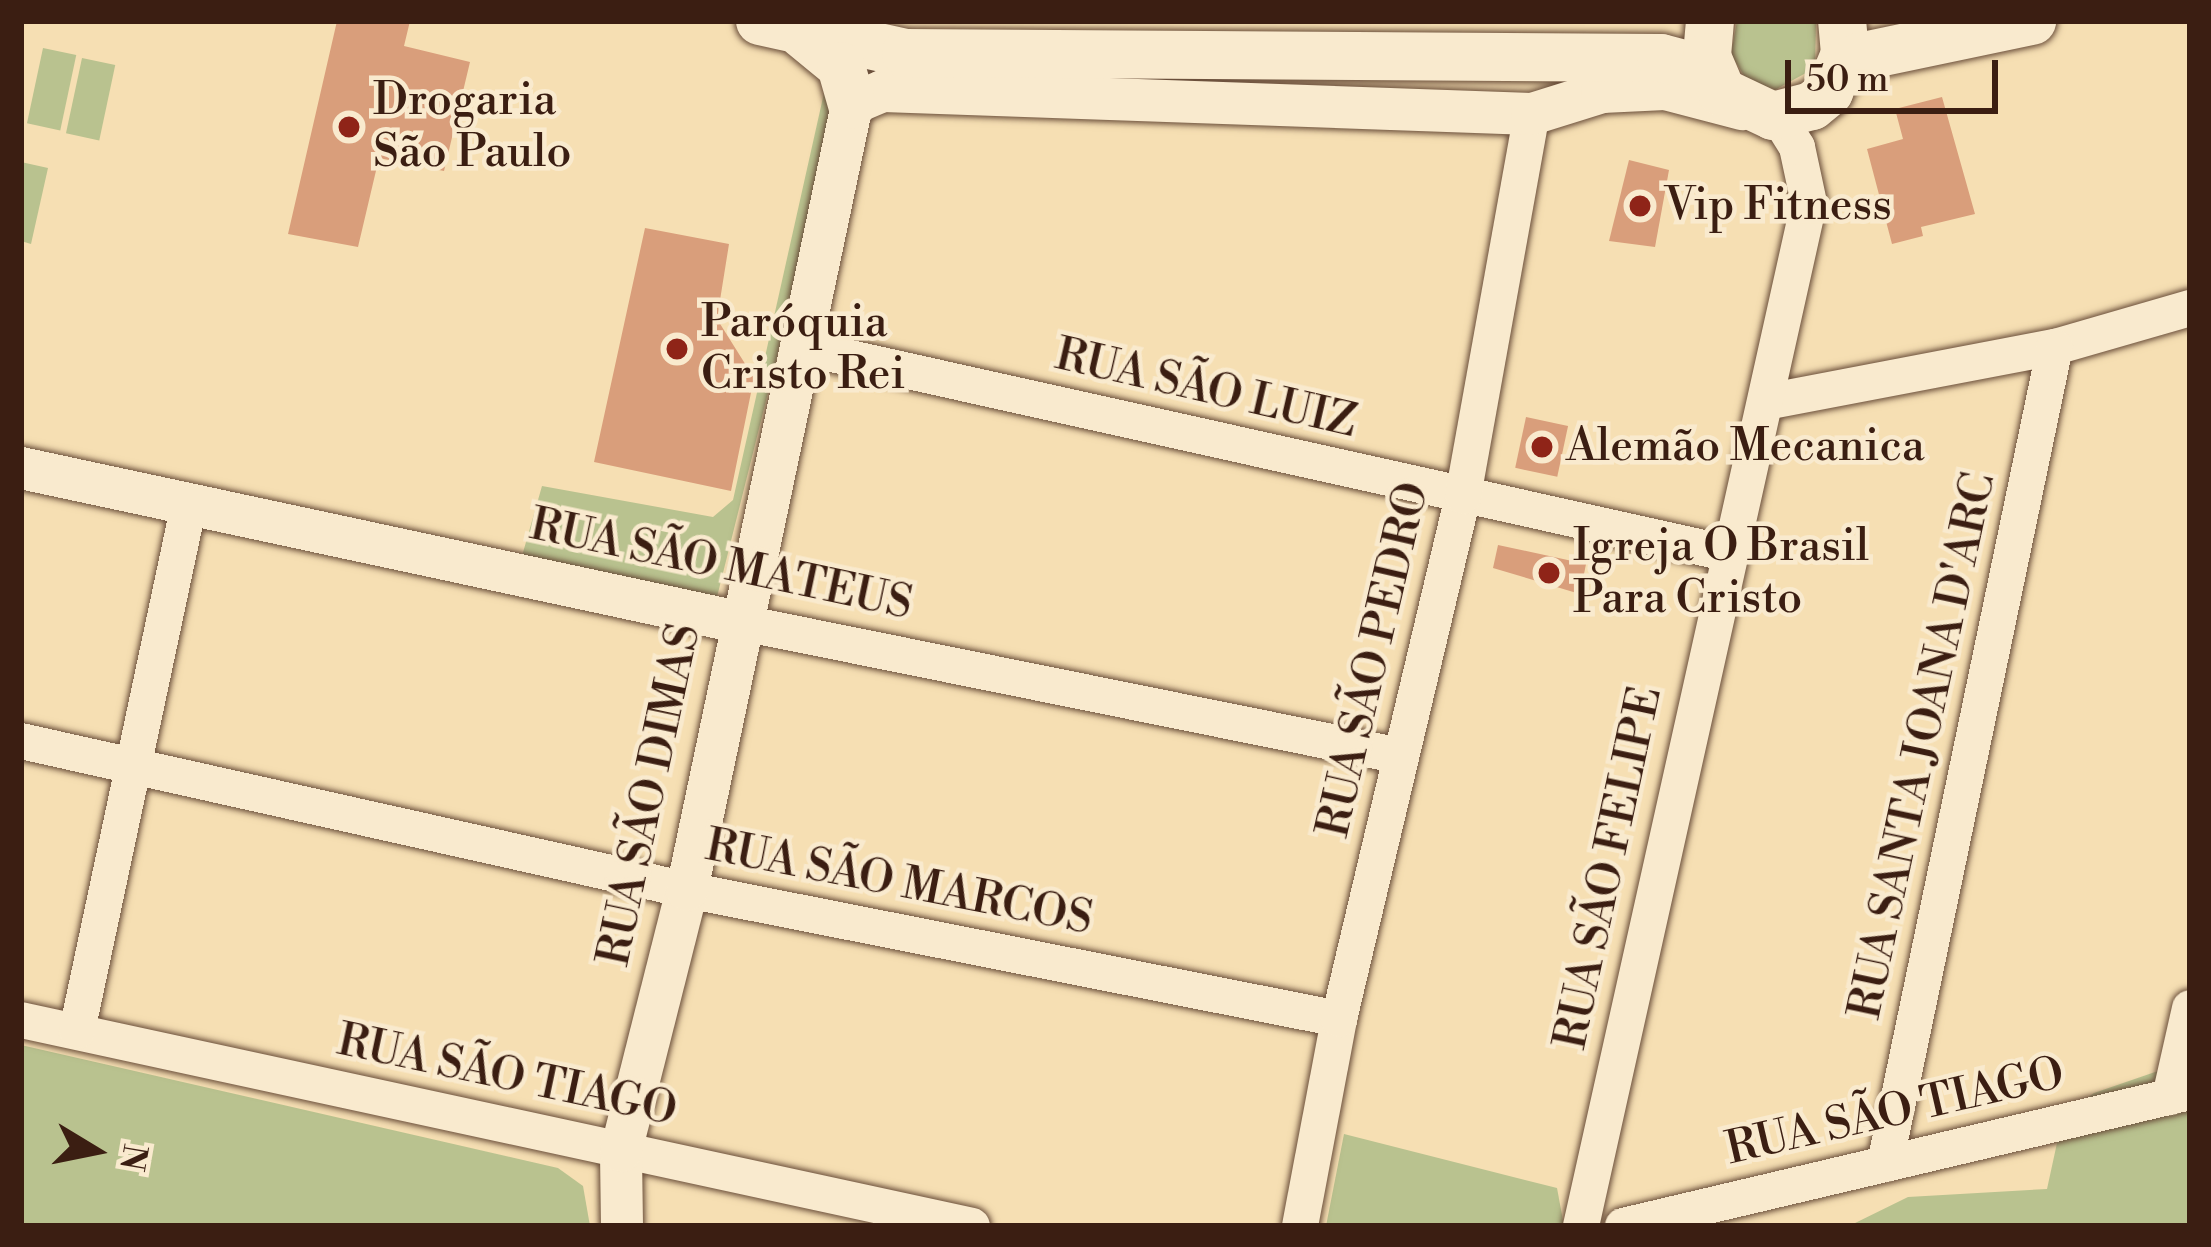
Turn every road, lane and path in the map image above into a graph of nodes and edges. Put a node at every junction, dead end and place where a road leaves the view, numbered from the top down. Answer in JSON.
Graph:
{"nodes":[{"id":1,"x":1471,"y":21,"type":"edge"},
{"id":2,"x":1710,"y":21,"type":"edge"},
{"id":3,"x":1842,"y":21,"type":"edge"},
{"id":4,"x":2032,"y":21,"type":"edge"},
{"id":5,"x":781,"y":28,"type":"edge"},
{"id":6,"x":902,"y":52,"type":"junction"},
{"id":7,"x":1510,"y":58,"type":"junction"},
{"id":8,"x":1841,"y":73,"type":"junction"},
{"id":9,"x":852,"y":104,"type":"junction"},
{"id":10,"x":1752,"y":107,"type":"junction"},
{"id":11,"x":1532,"y":113,"type":"junction"},
{"id":12,"x":2190,"y":308,"type":"edge"},
{"id":13,"x":2055,"y":347,"type":"junction"},
{"id":14,"x":805,"y":348,"type":"junction"},
{"id":15,"x":1766,"y":402,"type":"junction"},
{"id":16,"x":21,"y":468,"type":"edge"},
{"id":17,"x":1463,"y":496,"type":"junction"},
{"id":18,"x":189,"y":504,"type":"junction"},
{"id":19,"x":1726,"y":554,"type":"junction"},
{"id":20,"x":738,"y":622,"type":"junction"},
{"id":21,"x":21,"y":741,"type":"edge"},
{"id":22,"x":1401,"y":756,"type":"junction"},
{"id":23,"x":136,"y":766,"type":"junction"},
{"id":24,"x":687,"y":890,"type":"junction"},
{"id":25,"x":2190,"y":1008,"type":"edge"},
{"id":26,"x":1339,"y":1019,"type":"junction"},
{"id":27,"x":21,"y":1020,"type":"edge"},
{"id":28,"x":77,"y":1031,"type":"junction"},
{"id":29,"x":2180,"y":1094,"type":"edge"},
{"id":30,"x":621,"y":1151,"type":"junction"},
{"id":31,"x":1885,"y":1164,"type":"junction"},
{"id":32,"x":622,"y":1226,"type":"edge"},
{"id":33,"x":972,"y":1226,"type":"edge"},
{"id":34,"x":1300,"y":1226,"type":"edge"},
{"id":35,"x":1581,"y":1226,"type":"edge"},
{"id":36,"x":1623,"y":1226,"type":"edge"}],
"edges":[{"from":1,"to":7,"type":"main road"},
{"from":2,"to":10,"type":"main road"},
{"from":3,"to":8,"type":"main road"},
{"from":4,"to":8,"type":"main road"},
{"from":5,"to":6,"type":"main road"},
{"from":5,"to":9,"type":"main road"},
{"from":6,"to":7,"type":"main road"},
{"from":6,"to":9,"type":"main road"},
{"from":7,"to":10,"type":"main road"},
{"from":8,"to":10,"type":"main road"},
{"from":9,"to":11,"type":"street"},
{"from":9,"to":14,"type":"street","name":"RUA SÃO DIMAS"},
{"from":10,"to":11,"type":"street"},
{"from":10,"to":15,"type":"street","name":"RUA SÃO FELIPE"},
{"from":11,"to":17,"type":"street","name":"RUA SÃO PEDRO"},
{"from":12,"to":13,"type":"street"},
{"from":13,"to":15,"type":"street"},
{"from":13,"to":31,"type":"street","name":"RUA SANTA JOANA D'ARC"},
{"from":14,"to":17,"type":"street","name":"RUA SÃO LUIZ"},
{"from":14,"to":20,"type":"street","name":"RUA SÃO DIMAS"},
{"from":15,"to":19,"type":"street","name":"RUA SÃO FELIPE"},
{"from":16,"to":18,"type":"street","name":"RUA SÃO MATEUS"},
{"from":17,"to":19,"type":"street","name":"RUA SÃO LUIZ"},
{"from":17,"to":22,"type":"street","name":"RUA SÃO PEDRO"},
{"from":18,"to":20,"type":"street","name":"RUA SÃO MATEUS"},
{"from":18,"to":23,"type":"street"},
{"from":19,"to":35,"type":"street","name":"RUA SÃO FELIPE"},
{"from":20,"to":22,"type":"street","name":"RUA SÃO MATEUS"},
{"from":20,"to":24,"type":"street","name":"RUA SÃO DIMAS"},
{"from":21,"to":23,"type":"street","name":"RUA SÃO MARCOS"},
{"from":22,"to":26,"type":"street","name":"RUA SÃO PEDRO"},
{"from":23,"to":24,"type":"street","name":"RUA SÃO MARCOS"},
{"from":23,"to":28,"type":"street"},
{"from":24,"to":26,"type":"street","name":"RUA SÃO MARCOS"},
{"from":24,"to":30,"type":"street","name":"RUA SÃO DIMAS"},
{"from":25,"to":29,"type":"street"},
{"from":26,"to":34,"type":"street","name":"RUA SÃO PEDRO"},
{"from":27,"to":28,"type":"street","name":"RUA SÃO TIAGO"},
{"from":28,"to":30,"type":"street","name":"RUA SÃO TIAGO"},
{"from":29,"to":31,"type":"street","name":"RUA SÃO TIAGO"},
{"from":30,"to":32,"type":"street","name":"RUA SÃO DIMAS"},
{"from":30,"to":33,"type":"street","name":"RUA SÃO TIAGO"},
{"from":31,"to":36,"type":"street","name":"RUA SÃO TIAGO"}]}
